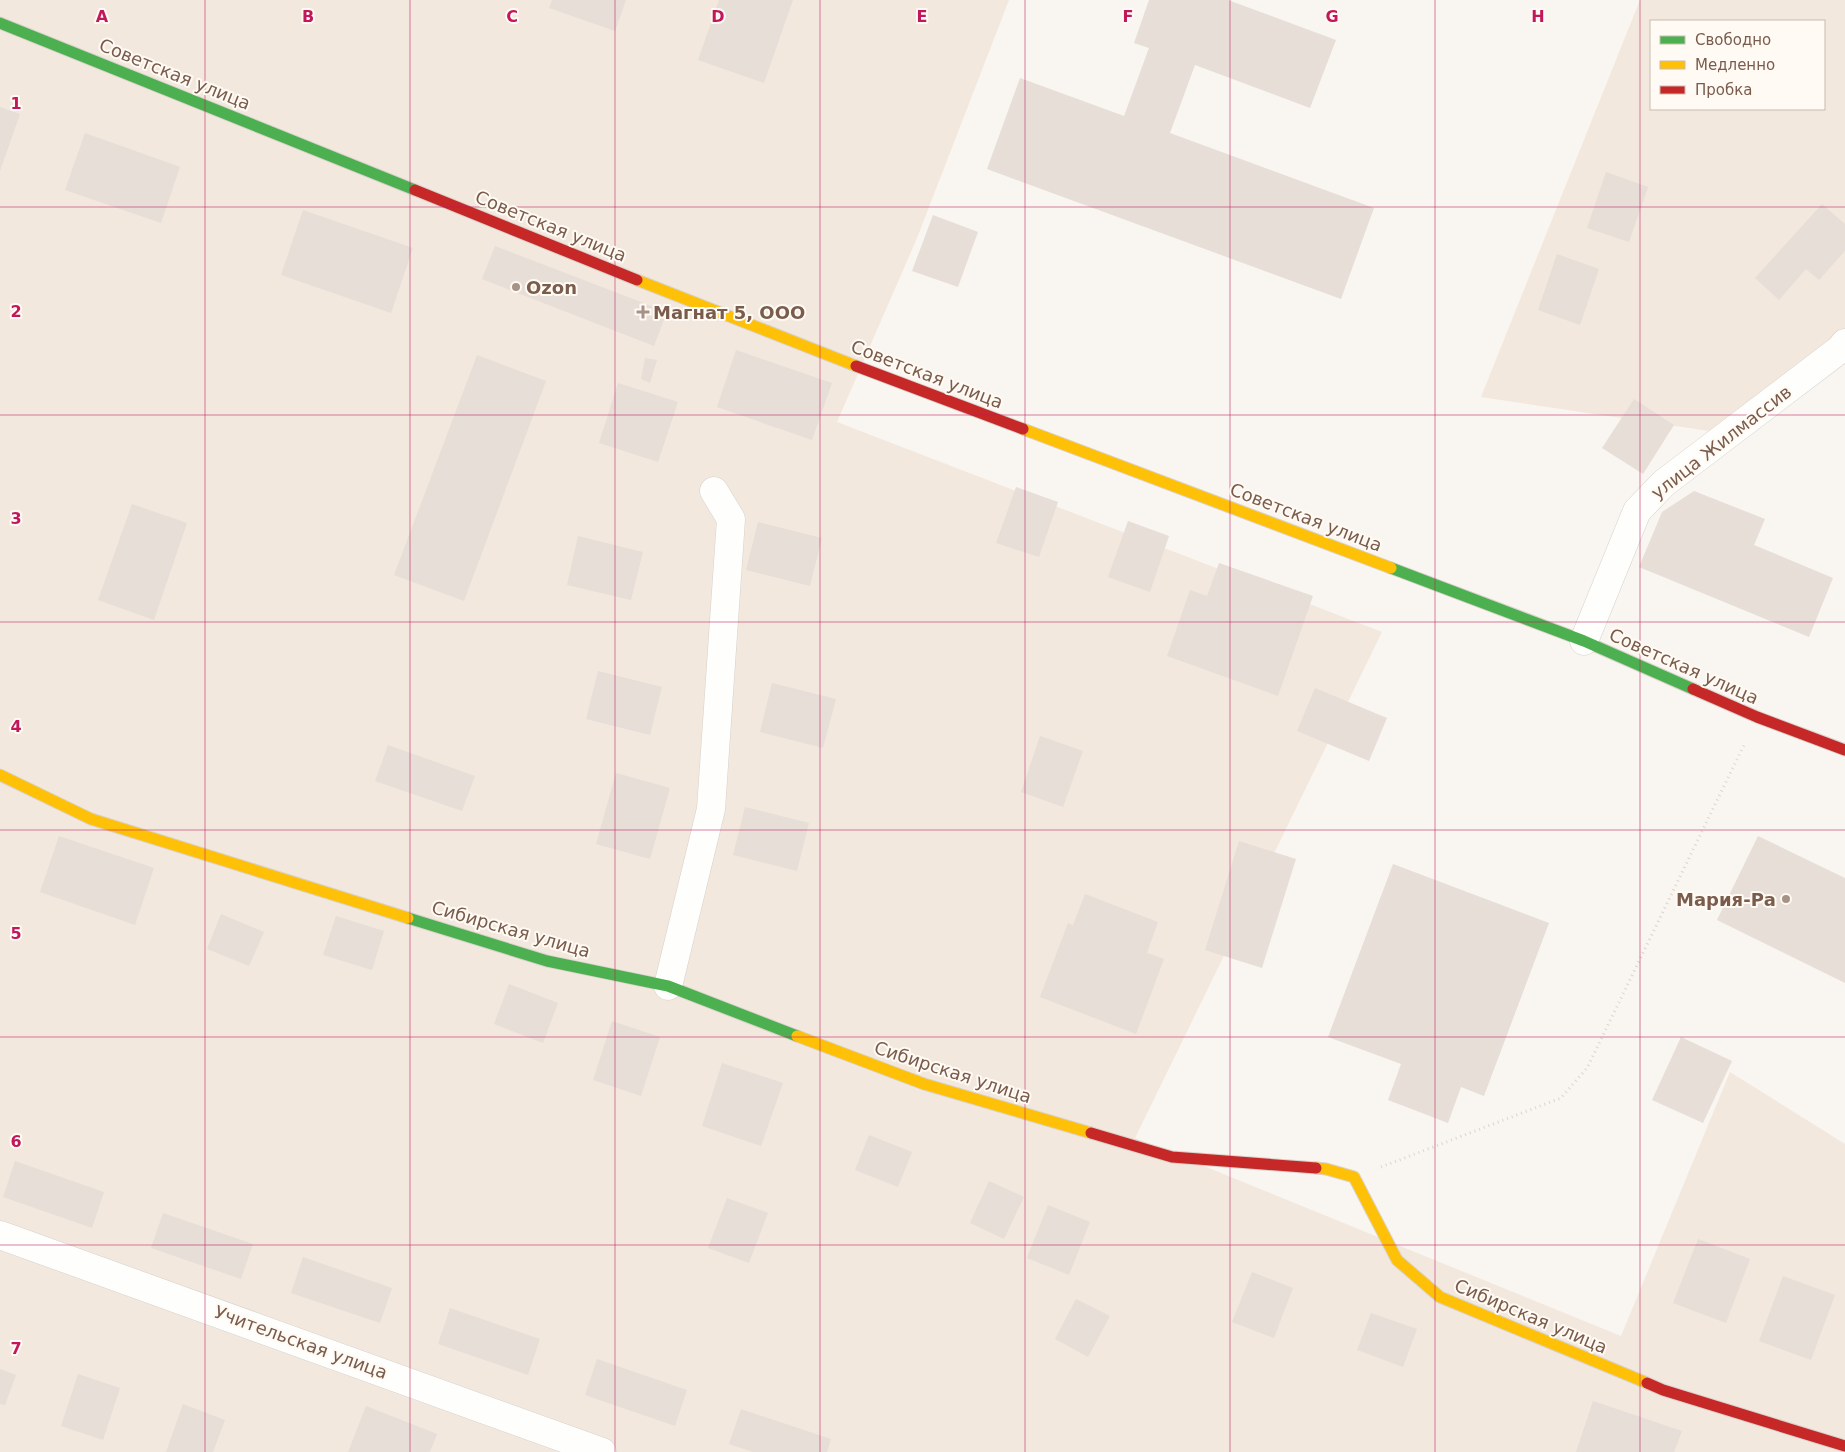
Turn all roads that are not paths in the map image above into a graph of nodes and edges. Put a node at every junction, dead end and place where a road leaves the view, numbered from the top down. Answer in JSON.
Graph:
{"nodes":[{"id":1,"x":0,"y":23,"type":"edge"},
{"id":2,"x":1845,"y":343,"type":"edge"},
{"id":3,"x":714,"y":491,"type":"dead end"},
{"id":4,"x":1584,"y":641,"type":"junction"},
{"id":5,"x":1845,"y":750,"type":"edge"},
{"id":6,"x":0,"y":775,"type":"edge"},
{"id":7,"x":668,"y":986,"type":"junction"},
{"id":8,"x":0,"y":1235,"type":"edge"},
{"id":9,"x":1845,"y":1446,"type":"edge"},
{"id":10,"x":602,"y":1452,"type":"edge"}],
"edges":[{"from":1,"to":4,"type":"street","name":"Советская улица"},
{"from":2,"to":4,"type":"street","name":"улица Жилмассив"},
{"from":3,"to":7,"type":"street"},
{"from":4,"to":5,"type":"street","name":"Советская улица"},
{"from":6,"to":7,"type":"street","name":"Сибирская улица"},
{"from":7,"to":9,"type":"street","name":"Сибирская улица"},
{"from":8,"to":10,"type":"street","name":"Учительская улица"}]}
